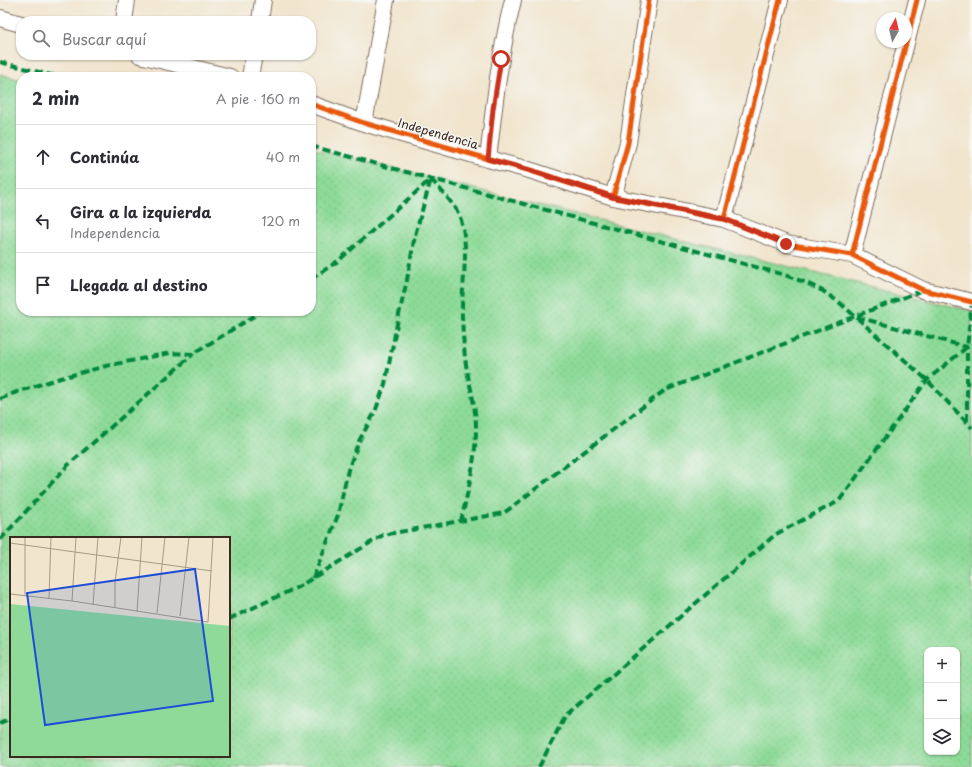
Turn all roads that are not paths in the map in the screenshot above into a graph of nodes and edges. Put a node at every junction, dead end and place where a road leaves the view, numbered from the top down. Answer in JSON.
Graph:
{"nodes":[{"id":1,"x":127,"y":0,"type":"edge"},
{"id":2,"x":263,"y":0,"type":"edge"},
{"id":3,"x":386,"y":0,"type":"edge"},
{"id":4,"x":513,"y":0,"type":"edge"},
{"id":5,"x":649,"y":0,"type":"edge"},
{"id":6,"x":780,"y":0,"type":"edge"},
{"id":7,"x":917,"y":0,"type":"edge"},
{"id":8,"x":125,"y":16,"type":"edge"},
{"id":9,"x":261,"y":16,"type":"edge"},
{"id":10,"x":0,"y":18,"type":"edge"},
{"id":11,"x":16,"y":23,"type":"edge"},
{"id":12,"x":160,"y":60,"type":"edge"},
{"id":13,"x":253,"y":60,"type":"edge"},
{"id":14,"x":210,"y":72,"type":"edge"},
{"id":15,"x":251,"y":72,"type":"edge"},
{"id":16,"x":316,"y":106,"type":"edge"},
{"id":17,"x":364,"y":123,"type":"junction"},
{"id":18,"x":488,"y":159,"type":"junction"},
{"id":19,"x":613,"y":197,"type":"junction"},
{"id":20,"x":724,"y":219,"type":"junction"},
{"id":21,"x":852,"y":255,"type":"junction"},
{"id":22,"x":972,"y":302,"type":"edge"}],
"edges":[{"from":1,"to":8,"type":"street"},
{"from":2,"to":9,"type":"street"},
{"from":3,"to":17,"type":"street"},
{"from":4,"to":18,"type":"street"},
{"from":5,"to":19,"type":"street"},
{"from":6,"to":20,"type":"street"},
{"from":7,"to":21,"type":"street"},
{"from":10,"to":11,"type":"street"},
{"from":12,"to":14,"type":"street"},
{"from":13,"to":15,"type":"street"},
{"from":16,"to":17,"type":"street","name":"Independencia"},
{"from":17,"to":18,"type":"street","name":"Independencia"},
{"from":18,"to":19,"type":"street","name":"Independencia"},
{"from":19,"to":20,"type":"street","name":"Independencia"},
{"from":20,"to":21,"type":"street","name":"Independencia"},
{"from":21,"to":22,"type":"street","name":"Independencia"}]}
